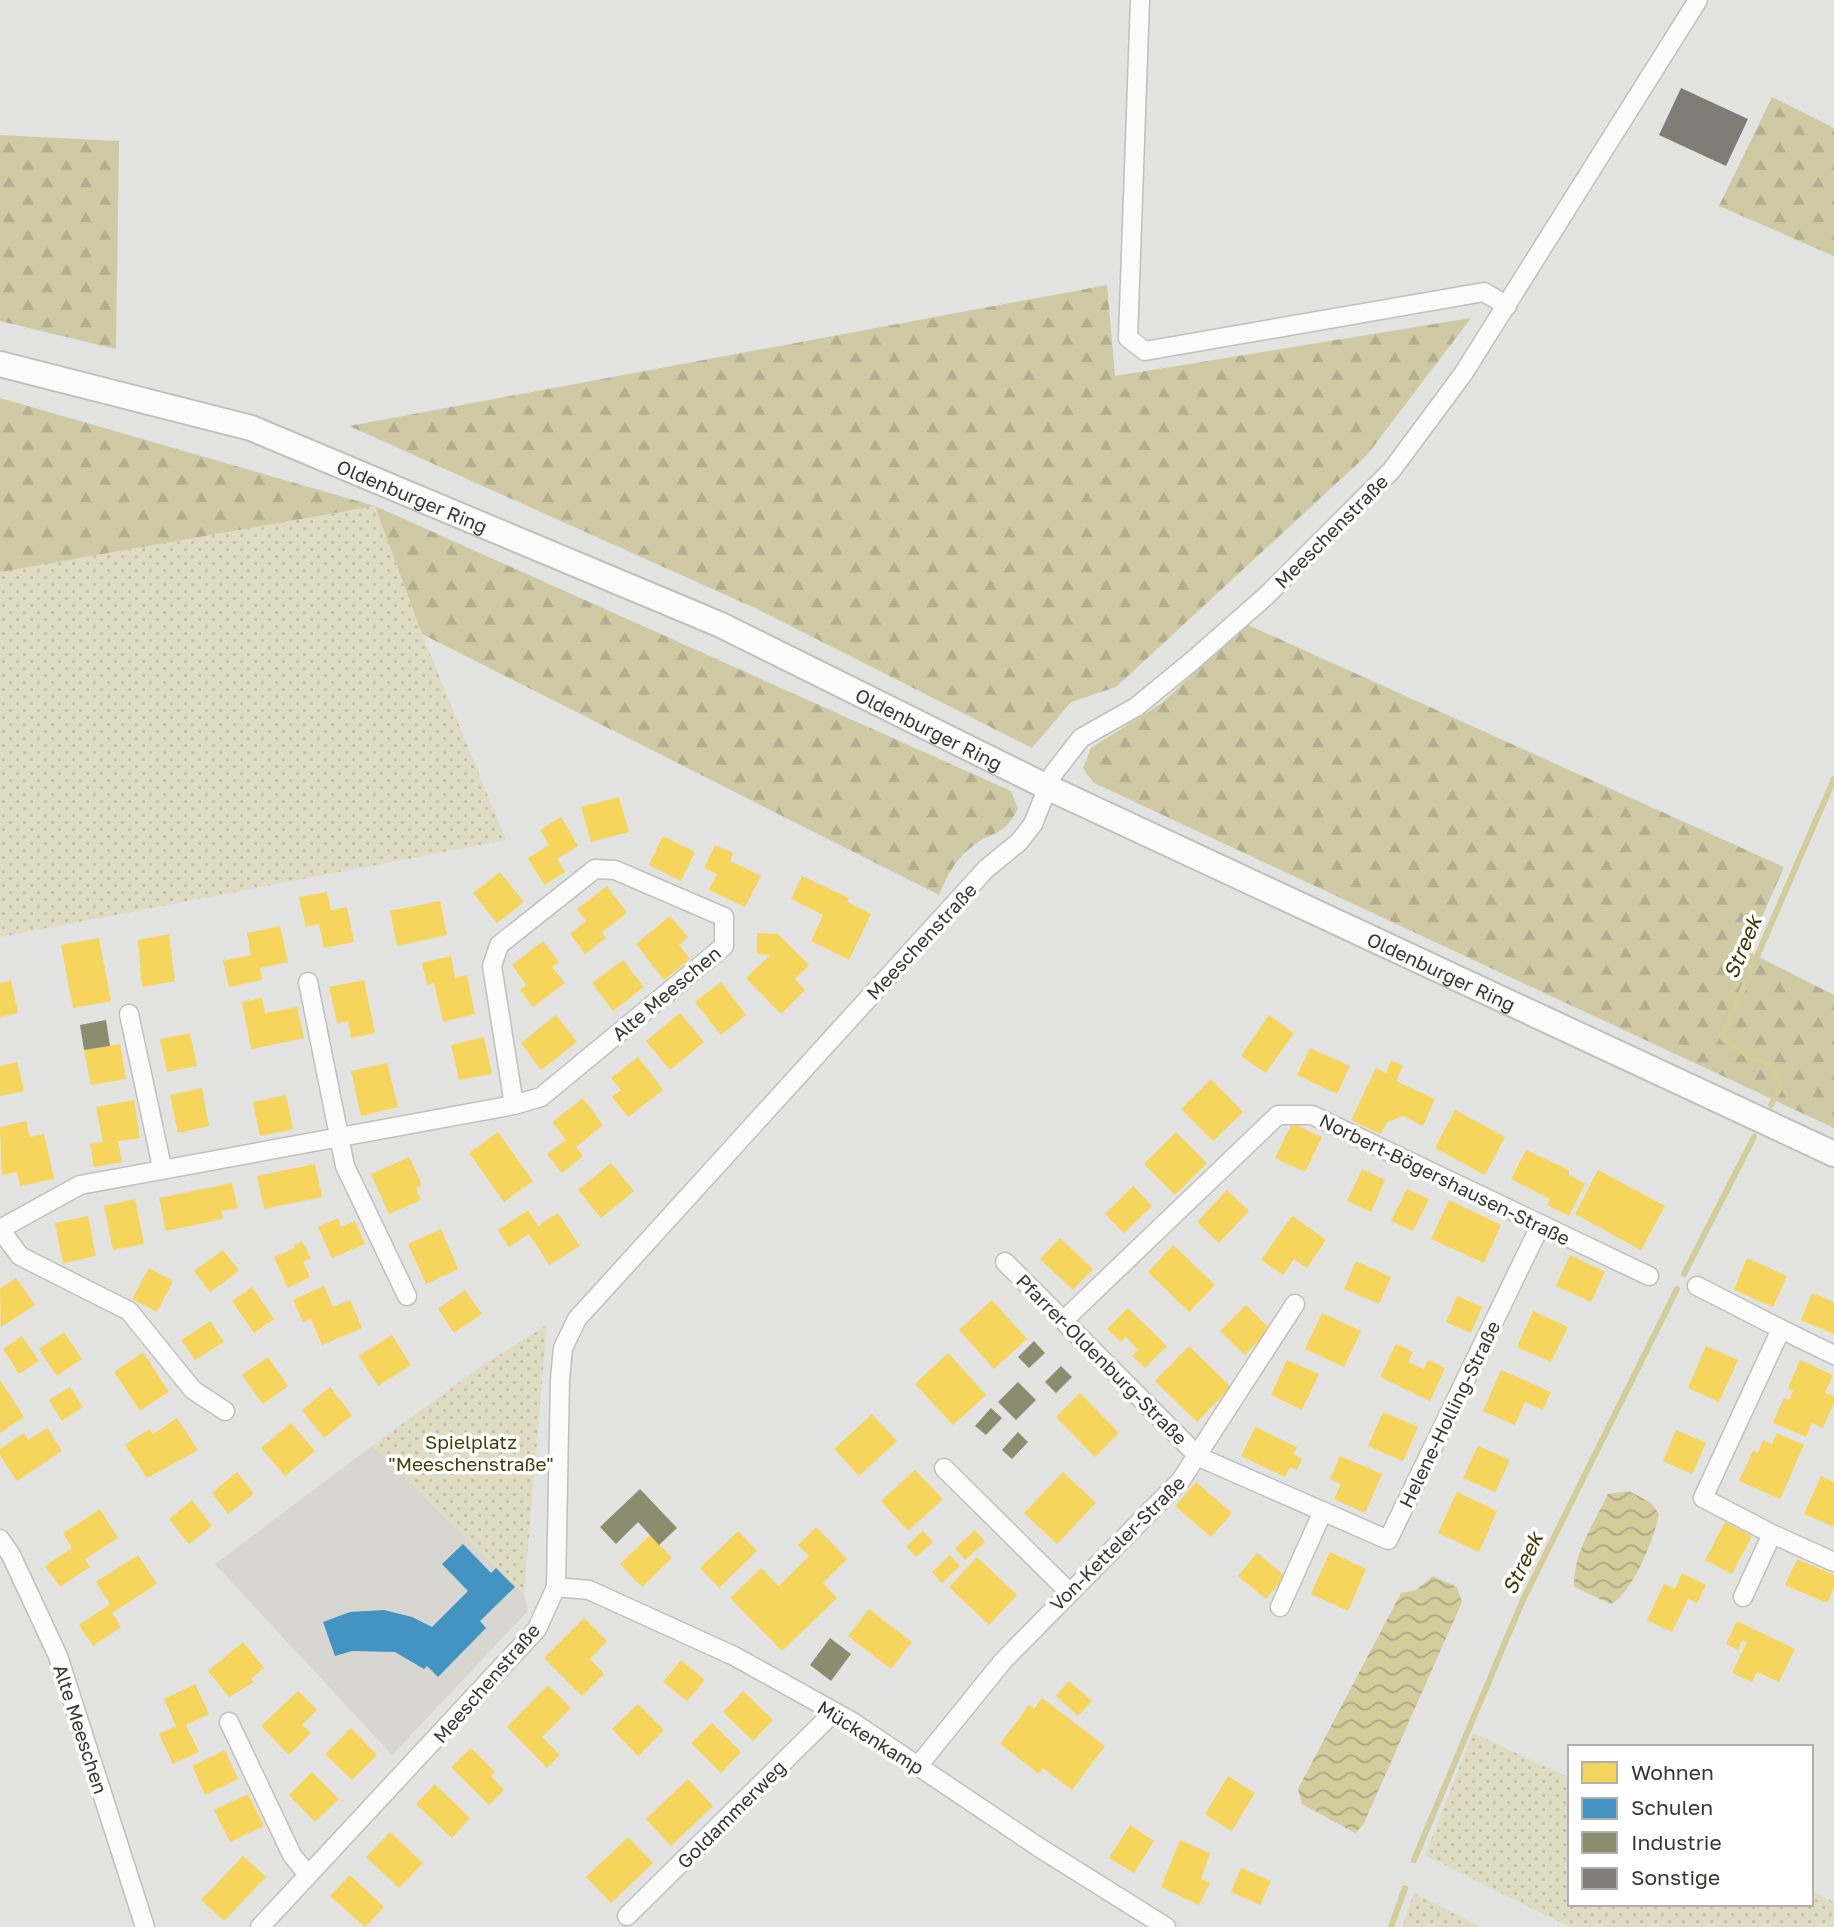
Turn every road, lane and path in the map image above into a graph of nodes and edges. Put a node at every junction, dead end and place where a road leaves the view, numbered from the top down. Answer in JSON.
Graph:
{"nodes":[{"id":1,"x":1140,"y":0,"type":"edge"},
{"id":2,"x":1698,"y":0,"type":"edge"},
{"id":3,"x":1507,"y":306,"type":"junction"},
{"id":4,"x":0,"y":364,"type":"edge"},
{"id":5,"x":1047,"y":788,"type":"junction"},
{"id":6,"x":308,"y":982,"type":"dead end"},
{"id":7,"x":129,"y":1014,"type":"dead end"},
{"id":8,"x":514,"y":1105,"type":"junction"},
{"id":9,"x":338,"y":1138,"type":"junction"},
{"id":10,"x":1834,"y":1154,"type":"edge"},
{"id":11,"x":162,"y":1167,"type":"junction"},
{"id":12,"x":1541,"y":1224,"type":"junction"},
{"id":13,"x":0,"y":1229,"type":"edge"},
{"id":14,"x":1005,"y":1262,"type":"dead end"},
{"id":15,"x":1649,"y":1276,"type":"dead end"},
{"id":16,"x":1697,"y":1286,"type":"dead end"},
{"id":17,"x":407,"y":1296,"type":"dead end"},
{"id":18,"x":1295,"y":1304,"type":"dead end"},
{"id":19,"x":1065,"y":1319,"type":"junction"},
{"id":20,"x":1781,"y":1329,"type":"junction"},
{"id":21,"x":1834,"y":1355,"type":"edge"},
{"id":22,"x":225,"y":1411,"type":"dead end"},
{"id":23,"x":1199,"y":1457,"type":"junction"},
{"id":24,"x":944,"y":1468,"type":"dead end"},
{"id":25,"x":1323,"y":1511,"type":"junction"},
{"id":26,"x":1772,"y":1534,"type":"junction"},
{"id":27,"x":0,"y":1539,"type":"edge"},
{"id":28,"x":1834,"y":1562,"type":"edge"},
{"id":29,"x":556,"y":1587,"type":"junction"},
{"id":30,"x":1068,"y":1591,"type":"junction"},
{"id":31,"x":1743,"y":1597,"type":"dead end"},
{"id":32,"x":1280,"y":1607,"type":"dead end"},
{"id":33,"x":834,"y":1712,"type":"junction"},
{"id":34,"x":229,"y":1722,"type":"dead end"},
{"id":35,"x":918,"y":1766,"type":"junction"},
{"id":36,"x":309,"y":1875,"type":"junction"},
{"id":37,"x":627,"y":1916,"type":"dead end"},
{"id":38,"x":145,"y":1927,"type":"edge"},
{"id":39,"x":260,"y":1927,"type":"edge"},
{"id":40,"x":1166,"y":1927,"type":"edge"}],
"edges":[{"from":1,"to":3,"type":"street"},
{"from":2,"to":3,"type":"street","name":"Meeschenstraße"},
{"from":3,"to":5,"type":"street","name":"Meeschenstraße"},
{"from":4,"to":5,"type":"main road","name":"Oldenburger Ring"},
{"from":5,"to":10,"type":"main road","name":"Oldenburger Ring"},
{"from":5,"to":29,"type":"street","name":"Meeschenstraße"},
{"from":6,"to":9,"type":"street"},
{"from":7,"to":11,"type":"street"},
{"from":8,"to":8,"type":"street","name":"Alte Meeschen"},
{"from":8,"to":9,"type":"street","name":"Alte Meeschen"},
{"from":9,"to":11,"type":"street","name":"Alte Meeschen"},
{"from":9,"to":17,"type":"street"},
{"from":11,"to":13,"type":"street","name":"Alte Meeschen"},
{"from":12,"to":15,"type":"street","name":"Norbert-Bögershausen-Straße"},
{"from":12,"to":19,"type":"street","name":"Norbert-Bögershausen-Straße"},
{"from":12,"to":25,"type":"street","name":"Helene-Holling-Straße"},
{"from":13,"to":22,"type":"street","name":"Alte Meeschen"},
{"from":14,"to":19,"type":"street","name":"Pfarrer-Oldenburg-Straße"},
{"from":16,"to":20,"type":"street"},
{"from":18,"to":23,"type":"street","name":"Von-Ketteler-Straße"},
{"from":19,"to":23,"type":"street","name":"Pfarrer-Oldenburg-Straße"},
{"from":20,"to":21,"type":"street"},
{"from":20,"to":26,"type":"street"},
{"from":23,"to":25,"type":"street","name":"Helene-Holling-Straße"},
{"from":23,"to":30,"type":"street","name":"Von-Ketteler-Straße"},
{"from":24,"to":30,"type":"street"},
{"from":25,"to":32,"type":"street"},
{"from":26,"to":28,"type":"street"},
{"from":26,"to":31,"type":"street"},
{"from":27,"to":38,"type":"street","name":"Alte Meeschen"},
{"from":29,"to":33,"type":"street","name":"Mückenkamp"},
{"from":29,"to":36,"type":"street","name":"Meeschenstraße"},
{"from":30,"to":35,"type":"street","name":"Von-Ketteler-Straße"},
{"from":33,"to":35,"type":"street","name":"Mückenkamp"},
{"from":33,"to":37,"type":"street","name":"Goldammerweg"},
{"from":34,"to":36,"type":"street"},
{"from":35,"to":40,"type":"street","name":"Mückenkamp"},
{"from":36,"to":39,"type":"street","name":"Meeschenstraße"}]}
